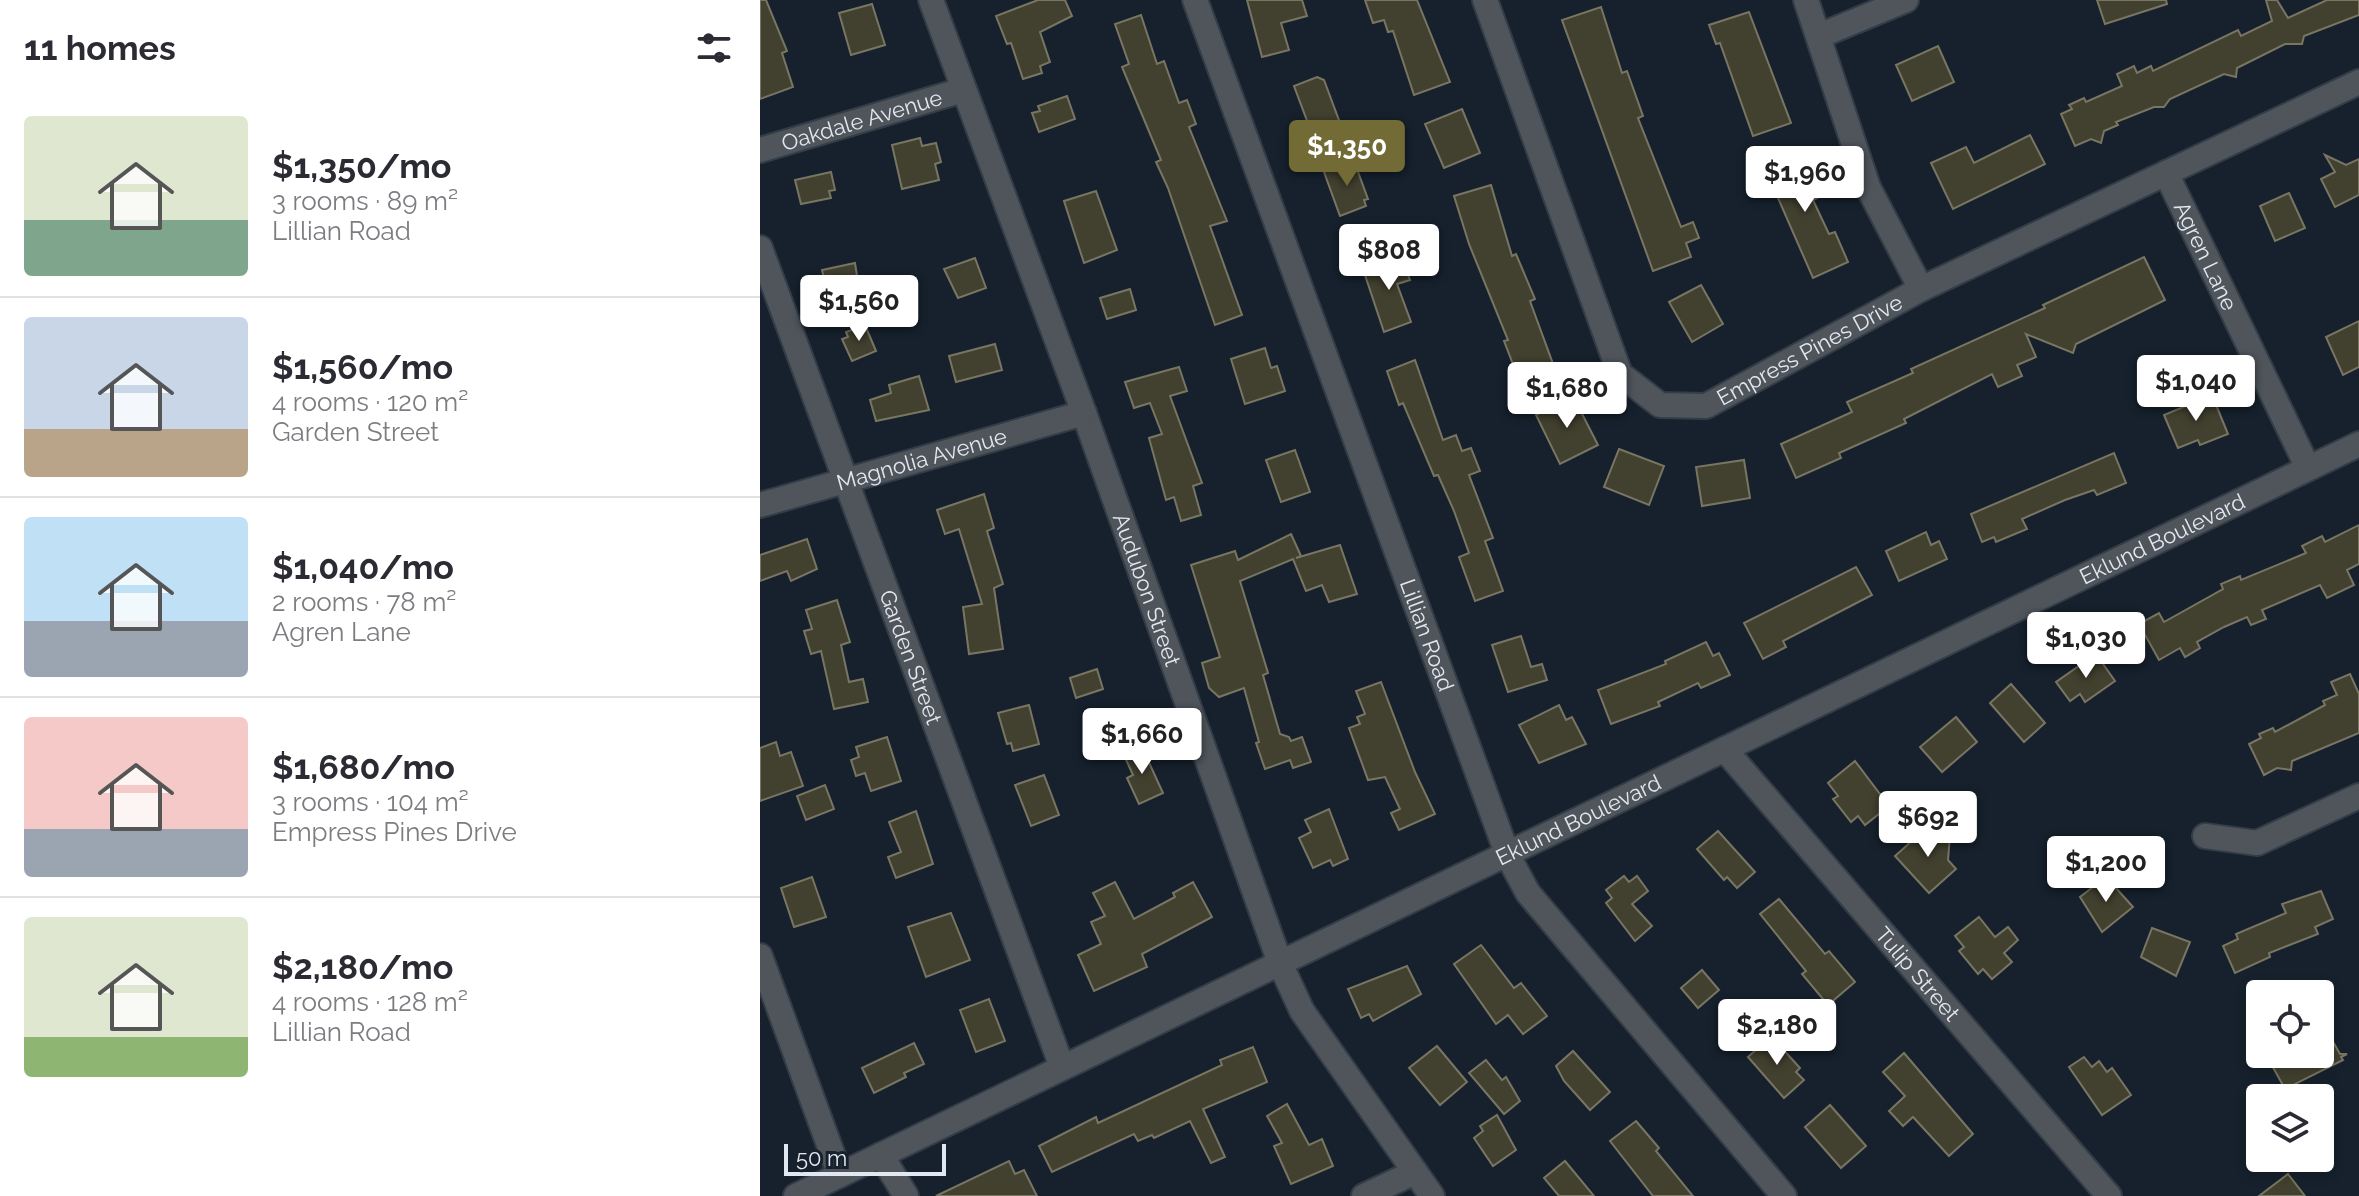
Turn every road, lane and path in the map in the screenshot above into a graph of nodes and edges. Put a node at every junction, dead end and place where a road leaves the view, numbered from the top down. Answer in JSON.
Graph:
{"nodes":[{"id":1,"x":931,"y":0,"type":"edge"},
{"id":2,"x":1195,"y":0,"type":"edge"},
{"id":3,"x":1485,"y":0,"type":"edge"},
{"id":4,"x":1806,"y":0,"type":"edge"},
{"id":5,"x":1906,"y":0,"type":"edge"},
{"id":6,"x":1819,"y":36,"type":"junction"},
{"id":7,"x":2359,"y":82,"type":"edge"},
{"id":8,"x":963,"y":90,"type":"junction"},
{"id":9,"x":760,"y":150,"type":"edge"},
{"id":10,"x":2166,"y":173,"type":"junction"},
{"id":11,"x":760,"y":248,"type":"edge"},
{"id":12,"x":1921,"y":289,"type":"junction"},
{"id":13,"x":1084,"y":413,"type":"junction"},
{"id":14,"x":2359,"y":444,"type":"edge"},
{"id":15,"x":2308,"y":468,"type":"junction"},
{"id":16,"x":846,"y":480,"type":"junction"},
{"id":17,"x":760,"y":505,"type":"edge"},
{"id":18,"x":1726,"y":751,"type":"junction"},
{"id":19,"x":2359,"y":796,"type":"edge"},
{"id":20,"x":2205,"y":836,"type":"dead end"},
{"id":21,"x":1508,"y":856,"type":"junction"},
{"id":22,"x":760,"y":956,"type":"edge"},
{"id":23,"x":1280,"y":963,"type":"junction"},
{"id":24,"x":1062,"y":1067,"type":"junction"},
{"id":25,"x":881,"y":1155,"type":"junction"},
{"id":26,"x":1415,"y":1172,"type":"junction"},
{"id":27,"x":840,"y":1175,"type":"junction"},
{"id":28,"x":796,"y":1196,"type":"edge"},
{"id":29,"x":906,"y":1196,"type":"edge"},
{"id":30,"x":1364,"y":1196,"type":"edge"},
{"id":31,"x":1432,"y":1196,"type":"edge"},
{"id":32,"x":1784,"y":1196,"type":"edge"},
{"id":33,"x":2109,"y":1196,"type":"edge"}],
"edges":[{"from":1,"to":8,"type":"street","name":"Audubon Street"},
{"from":2,"to":21,"type":"street","name":"Lillian Road"},
{"from":3,"to":12,"type":"street","name":"Empress Pines Drive"},
{"from":4,"to":6,"type":"street"},
{"from":5,"to":6,"type":"street"},
{"from":6,"to":12,"type":"street"},
{"from":7,"to":10,"type":"street","name":"Empress Pines Drive"},
{"from":8,"to":9,"type":"street","name":"Oakdale Avenue"},
{"from":8,"to":13,"type":"street","name":"Audubon Street"},
{"from":10,"to":12,"type":"street","name":"Empress Pines Drive"},
{"from":10,"to":15,"type":"street","name":"Agren Lane"},
{"from":11,"to":16,"type":"street","name":"Garden Street"},
{"from":13,"to":16,"type":"street","name":"Magnolia Avenue"},
{"from":13,"to":23,"type":"street","name":"Audubon Street"},
{"from":14,"to":15,"type":"street","name":"Eklund Boulevard"},
{"from":15,"to":18,"type":"street","name":"Eklund Boulevard"},
{"from":16,"to":17,"type":"street","name":"Magnolia Avenue"},
{"from":16,"to":24,"type":"street","name":"Garden Street"},
{"from":18,"to":21,"type":"street","name":"Eklund Boulevard"},
{"from":18,"to":33,"type":"street","name":"Tulip Street"},
{"from":19,"to":20,"type":"street"},
{"from":21,"to":23,"type":"street","name":"Eklund Boulevard"},
{"from":21,"to":32,"type":"street","name":"Lillian Road"},
{"from":22,"to":27,"type":"street"},
{"from":23,"to":24,"type":"street","name":"Eklund Boulevard"},
{"from":23,"to":26,"type":"street","name":"Audubon Street"},
{"from":24,"to":25,"type":"street","name":"Eklund Boulevard"},
{"from":25,"to":27,"type":"street","name":"Eklund Boulevard"},
{"from":25,"to":29,"type":"street"},
{"from":26,"to":30,"type":"street"},
{"from":26,"to":31,"type":"street","name":"Audubon Street"},
{"from":27,"to":28,"type":"street","name":"Eklund Boulevard"}]}
